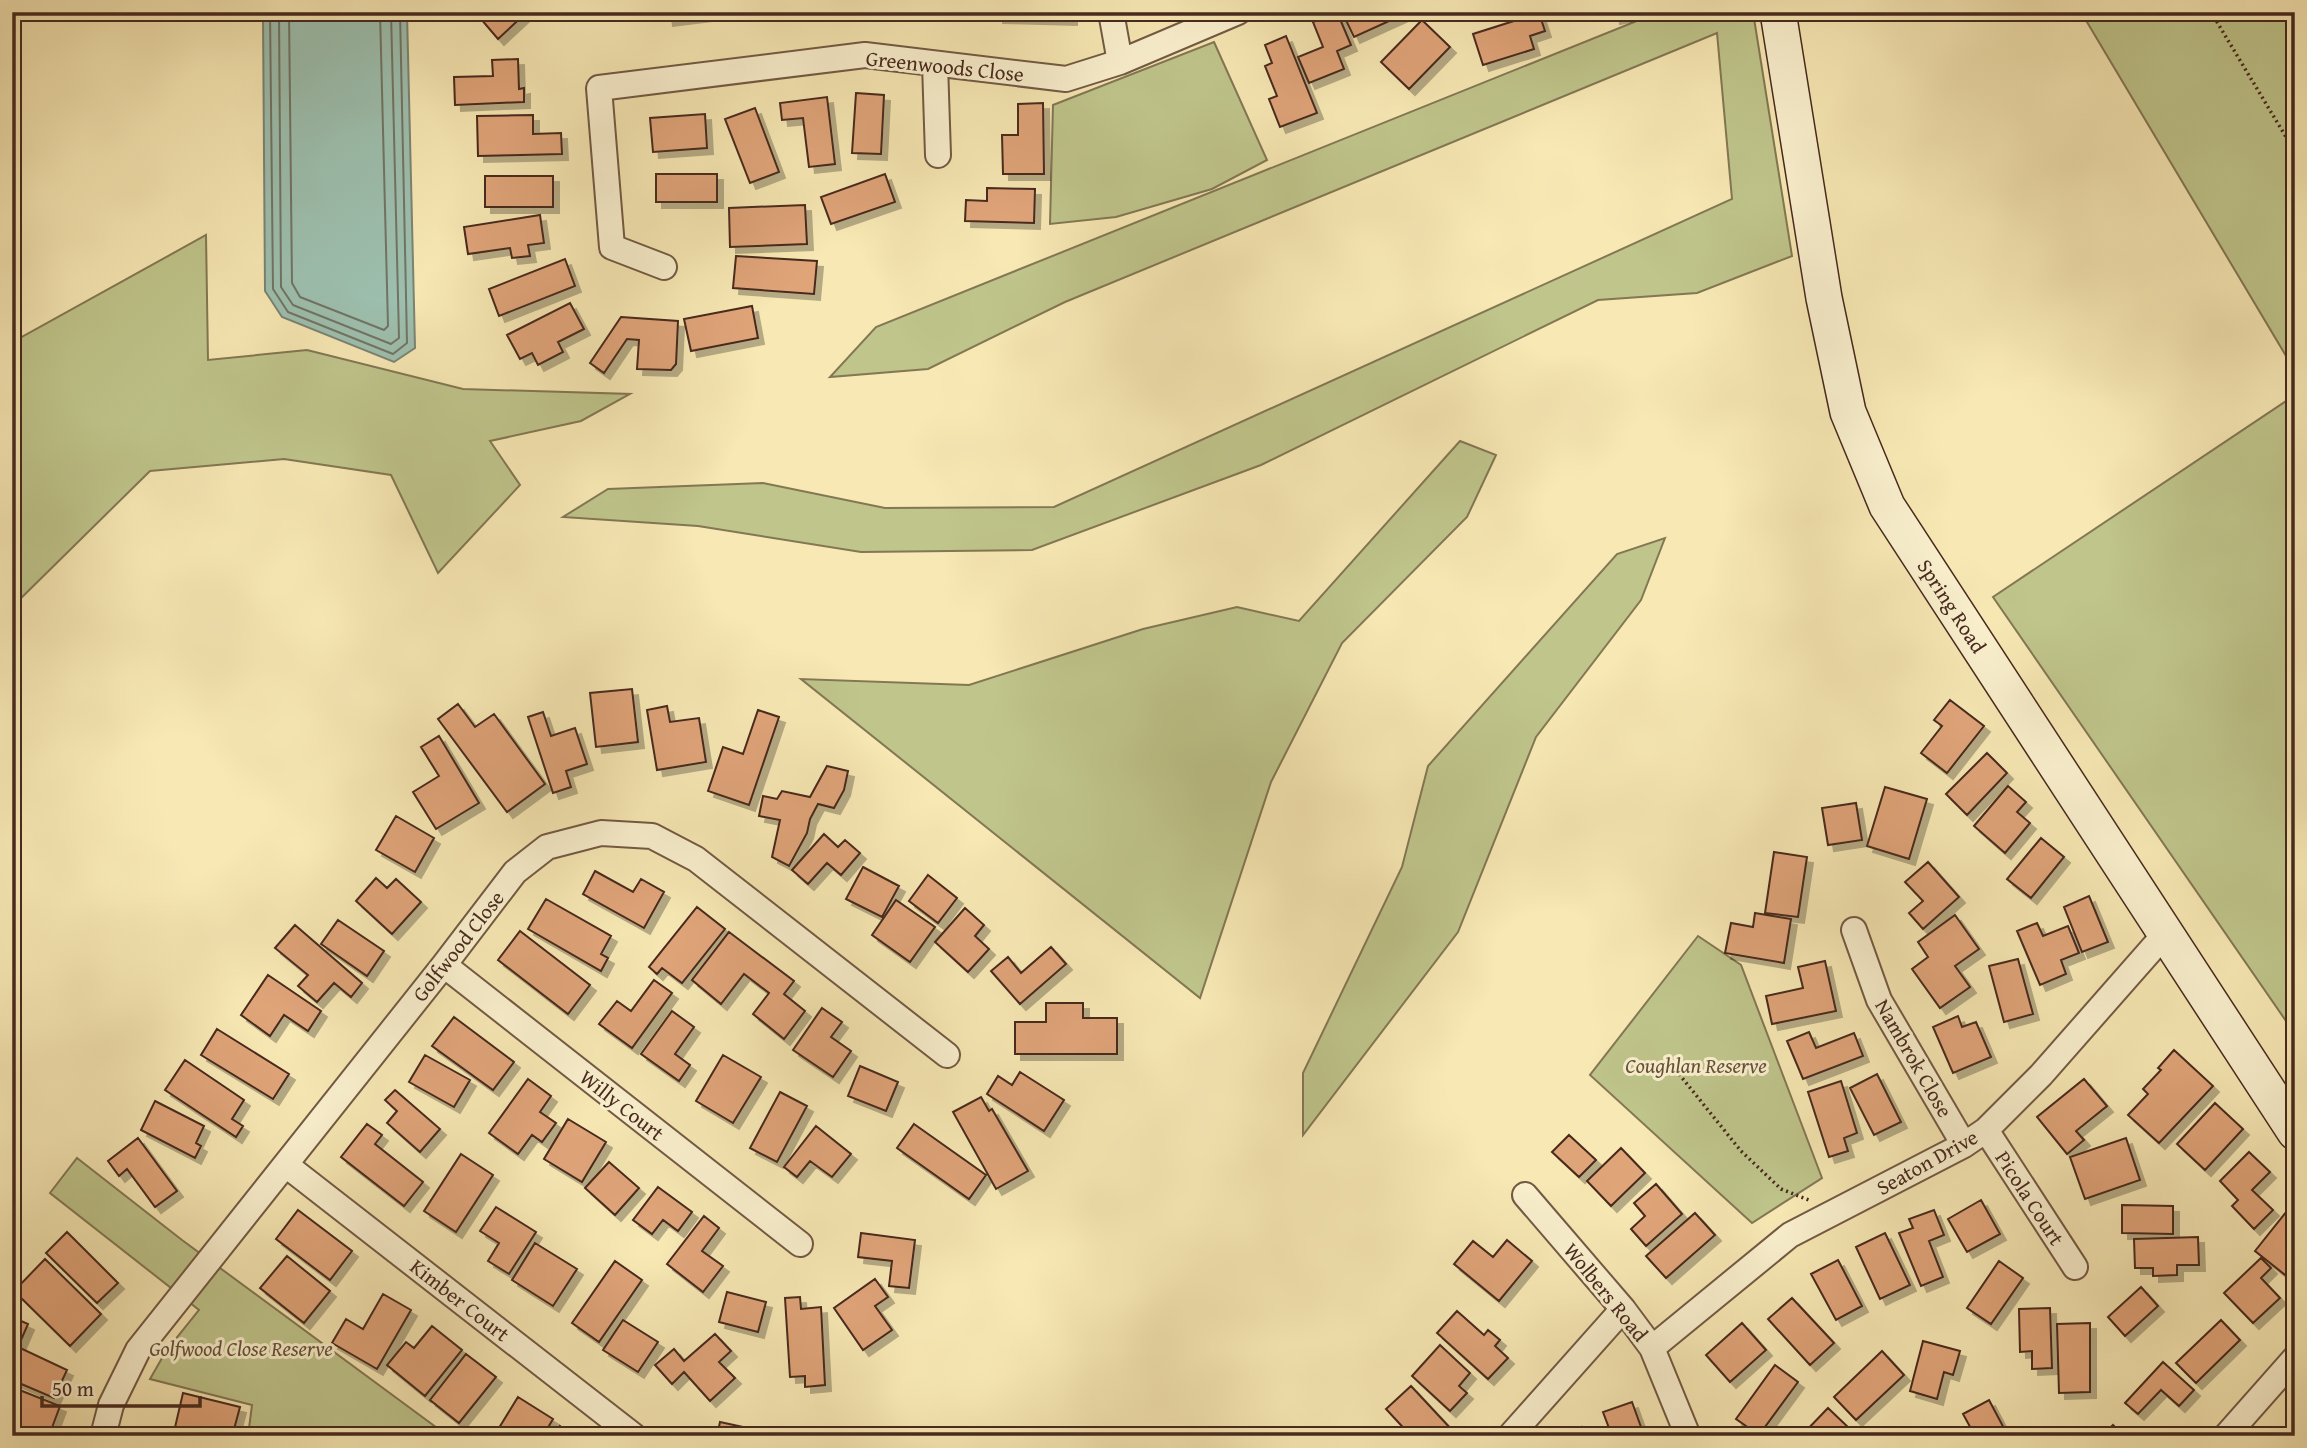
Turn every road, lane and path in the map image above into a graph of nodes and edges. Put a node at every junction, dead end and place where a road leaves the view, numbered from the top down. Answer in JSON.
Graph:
{"nodes":[{"id":1,"x":1111,"y":12,"type":"edge"},
{"id":2,"x":1238,"y":12,"type":"edge"},
{"id":3,"x":1778,"y":12,"type":"edge"},
{"id":4,"x":2211,"y":12,"type":"edge"},
{"id":5,"x":1120,"y":62,"type":"junction"},
{"id":6,"x":935,"y":64,"type":"junction"},
{"id":7,"x":2295,"y":152,"type":"edge"},
{"id":8,"x":939,"y":155,"type":"dead end"},
{"id":9,"x":664,"y":267,"type":"dead end"},
{"id":10,"x":1854,"y":930,"type":"dead end"},
{"id":11,"x":2165,"y":934,"type":"junction"},
{"id":12,"x":444,"y":965,"type":"junction"},
{"id":13,"x":947,"y":1055,"type":"dead end"},
{"id":14,"x":1679,"y":1074,"type":"dead end"},
{"id":15,"x":1986,"y":1130,"type":"junction"},
{"id":16,"x":2295,"y":1132,"type":"edge"},
{"id":17,"x":1964,"y":1145,"type":"junction"},
{"id":18,"x":286,"y":1165,"type":"junction"},
{"id":19,"x":1525,"y":1195,"type":"dead end"},
{"id":20,"x":1836,"y":1211,"type":"junction"},
{"id":21,"x":800,"y":1244,"type":"dead end"},
{"id":22,"x":2075,"y":1267,"type":"dead end"},
{"id":23,"x":1623,"y":1309,"type":"junction"},
{"id":24,"x":1652,"y":1348,"type":"junction"},
{"id":25,"x":2295,"y":1358,"type":"edge"},
{"id":26,"x":103,"y":1436,"type":"edge"},
{"id":27,"x":634,"y":1436,"type":"edge"},
{"id":28,"x":1510,"y":1436,"type":"edge"},
{"id":29,"x":1688,"y":1436,"type":"edge"},
{"id":30,"x":2226,"y":1436,"type":"edge"}],
"edges":[{"from":1,"to":5,"type":"street"},
{"from":2,"to":5,"type":"street","name":"Greenwoods Close"},
{"from":3,"to":11,"type":"main road","name":"Spring Road"},
{"from":4,"to":7,"type":"path"},
{"from":5,"to":6,"type":"street","name":"Greenwoods Close"},
{"from":6,"to":8,"type":"street"},
{"from":6,"to":9,"type":"street","name":"Greenwoods Close"},
{"from":10,"to":17,"type":"street","name":"Nambrok Close"},
{"from":11,"to":15,"type":"street","name":"Seaton Drive"},
{"from":11,"to":16,"type":"main road","name":"Spring Road"},
{"from":12,"to":13,"type":"street","name":"Golfwood Close"},
{"from":12,"to":18,"type":"street","name":"Golfwood Close"},
{"from":12,"to":21,"type":"street","name":"Willy Court"},
{"from":14,"to":20,"type":"path"},
{"from":15,"to":17,"type":"street","name":"Seaton Drive"},
{"from":15,"to":22,"type":"street","name":"Picola Court"},
{"from":17,"to":20,"type":"street","name":"Seaton Drive"},
{"from":18,"to":26,"type":"street","name":"Golfwood Close"},
{"from":18,"to":27,"type":"street","name":"Kimber Court"},
{"from":19,"to":23,"type":"street","name":"Wolbers Road"},
{"from":20,"to":24,"type":"street","name":"Seaton Drive"},
{"from":23,"to":24,"type":"street","name":"Wolbers Road"},
{"from":23,"to":28,"type":"street"},
{"from":24,"to":29,"type":"street","name":"Wolbers Road"},
{"from":25,"to":30,"type":"street"}]}
